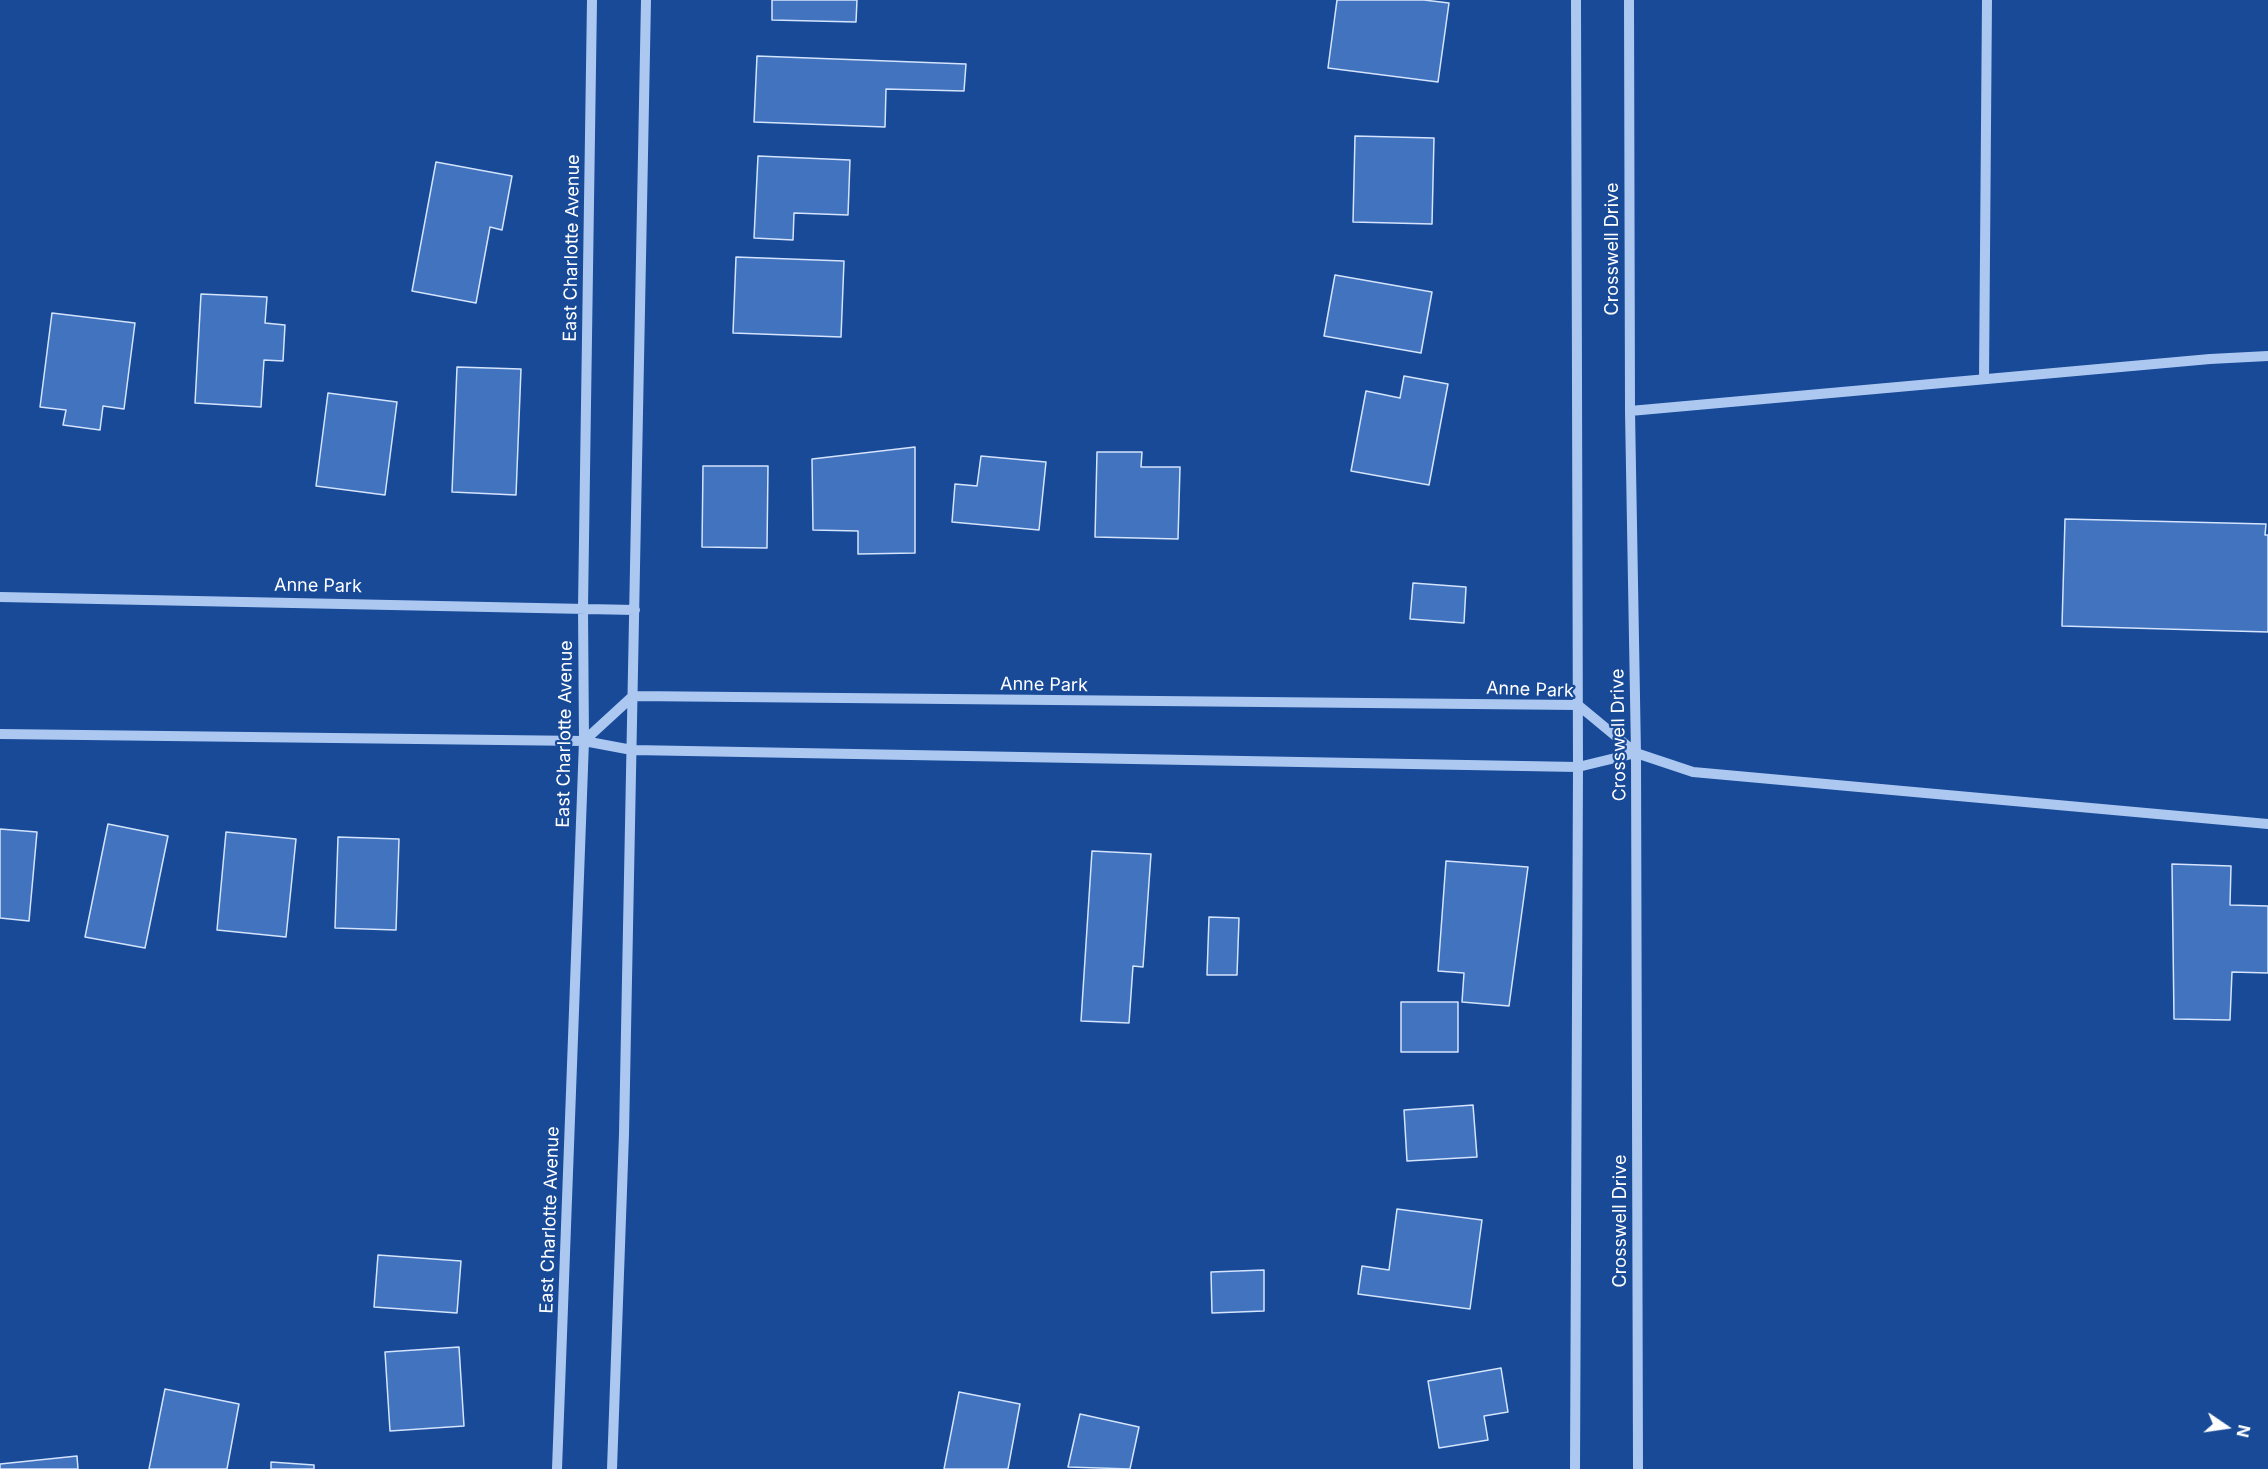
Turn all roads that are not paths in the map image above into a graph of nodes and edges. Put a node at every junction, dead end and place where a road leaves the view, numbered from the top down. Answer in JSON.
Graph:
{"nodes":[{"id":1,"x":592,"y":0,"type":"edge"},
{"id":2,"x":646,"y":0,"type":"edge"},
{"id":3,"x":1576,"y":0,"type":"edge"},
{"id":4,"x":1629,"y":0,"type":"edge"},
{"id":5,"x":1987,"y":0,"type":"edge"},
{"id":6,"x":2268,"y":356,"type":"edge"},
{"id":7,"x":1984,"y":379,"type":"junction"},
{"id":8,"x":1630,"y":411,"type":"junction"},
{"id":9,"x":0,"y":597,"type":"edge"},
{"id":10,"x":583,"y":607,"type":"junction"},
{"id":11,"x":635,"y":610,"type":"junction"},
{"id":12,"x":633,"y":696,"type":"junction"},
{"id":13,"x":1578,"y":705,"type":"junction"},
{"id":14,"x":0,"y":734,"type":"edge"},
{"id":15,"x":584,"y":741,"type":"junction"},
{"id":16,"x":632,"y":750,"type":"junction"},
{"id":17,"x":1636,"y":753,"type":"junction"},
{"id":18,"x":1578,"y":767,"type":"junction"},
{"id":19,"x":2268,"y":824,"type":"edge"},
{"id":20,"x":557,"y":1469,"type":"edge"},
{"id":21,"x":612,"y":1469,"type":"edge"},
{"id":22,"x":1575,"y":1469,"type":"edge"},
{"id":23,"x":1638,"y":1469,"type":"edge"}],
"edges":[{"from":1,"to":10,"type":"street","name":"East Charlotte Avenue"},
{"from":2,"to":11,"type":"street"},
{"from":3,"to":13,"type":"street","name":"Crosswell Drive"},
{"from":4,"to":8,"type":"street","name":"Crosswell Drive"},
{"from":5,"to":7,"type":"street"},
{"from":6,"to":7,"type":"street"},
{"from":7,"to":8,"type":"street"},
{"from":8,"to":17,"type":"street","name":"Crosswell Drive"},
{"from":9,"to":10,"type":"street","name":"Anne Park"},
{"from":10,"to":11,"type":"street","name":"Anne Park"},
{"from":10,"to":15,"type":"street","name":"East Charlotte Avenue"},
{"from":11,"to":12,"type":"street"},
{"from":12,"to":13,"type":"street","name":"Anne Park"},
{"from":12,"to":15,"type":"street"},
{"from":12,"to":16,"type":"street"},
{"from":13,"to":17,"type":"street","name":"Anne Park"},
{"from":13,"to":18,"type":"street","name":"Crosswell Drive"},
{"from":14,"to":15,"type":"street"},
{"from":15,"to":16,"type":"street"},
{"from":15,"to":20,"type":"street","name":"East Charlotte Avenue"},
{"from":16,"to":18,"type":"street"},
{"from":16,"to":21,"type":"street"},
{"from":17,"to":18,"type":"street"},
{"from":17,"to":19,"type":"street"},
{"from":17,"to":23,"type":"street","name":"Crosswell Drive"},
{"from":18,"to":22,"type":"street","name":"Crosswell Drive"}]}
